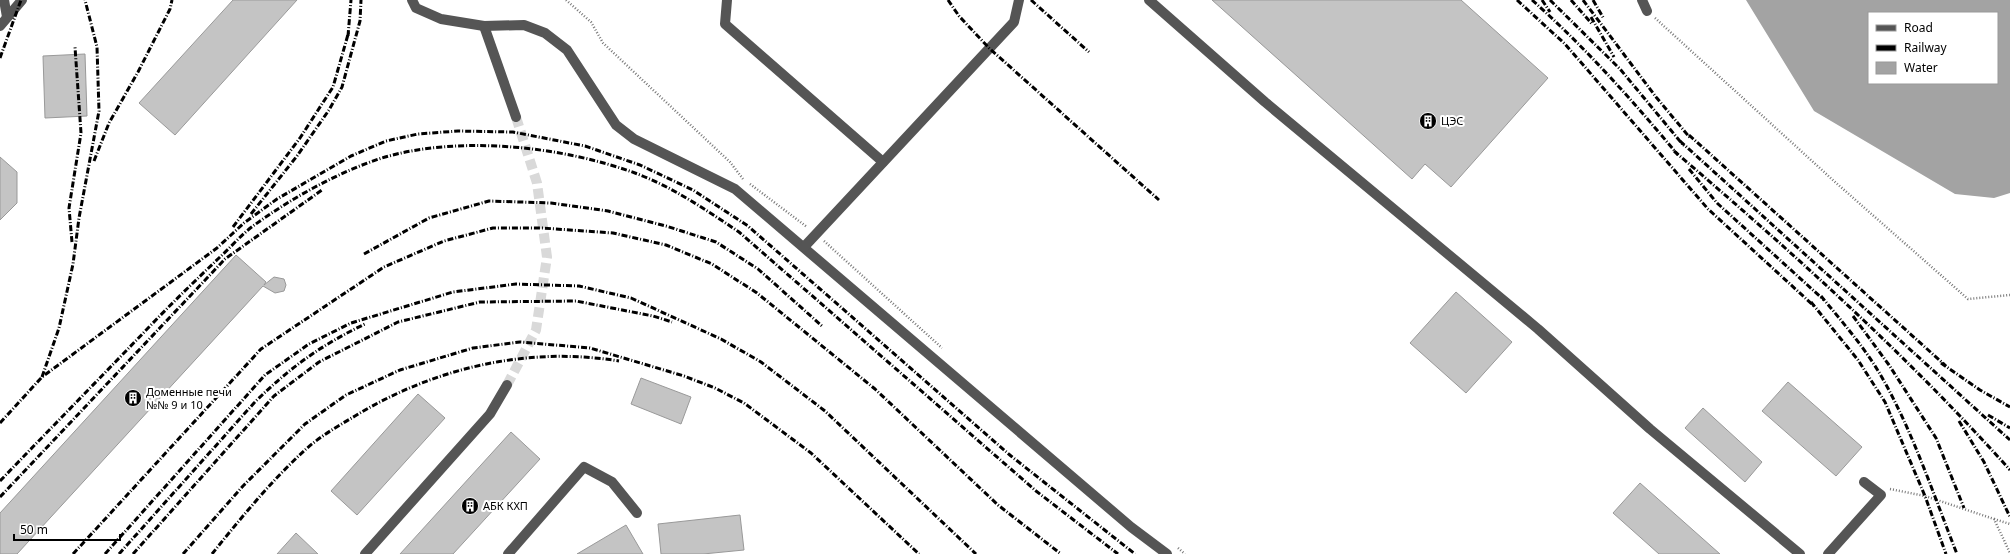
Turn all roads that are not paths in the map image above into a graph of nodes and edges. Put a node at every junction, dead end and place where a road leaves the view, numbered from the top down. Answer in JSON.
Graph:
{"nodes":[{"id":1,"x":4,"y":0,"type":"edge"},
{"id":2,"x":22,"y":0,"type":"edge"},
{"id":3,"x":412,"y":0,"type":"edge"},
{"id":4,"x":727,"y":0,"type":"edge"},
{"id":5,"x":1019,"y":0,"type":"edge"},
{"id":6,"x":1149,"y":0,"type":"edge"},
{"id":7,"x":1642,"y":0,"type":"edge"},
{"id":8,"x":1647,"y":11,"type":"road end"},
{"id":9,"x":7,"y":17,"type":"junction"},
{"id":10,"x":0,"y":26,"type":"edge"},
{"id":11,"x":484,"y":26,"type":"junction"},
{"id":12,"x":516,"y":117,"type":"tunnel mouth"},
{"id":13,"x":883,"y":162,"type":"junction"},
{"id":14,"x":804,"y":247,"type":"junction"},
{"id":15,"x":507,"y":385,"type":"tunnel mouth"},
{"id":16,"x":1864,"y":482,"type":"dead end"},
{"id":17,"x":637,"y":513,"type":"dead end"},
{"id":18,"x":365,"y":554,"type":"edge"},
{"id":19,"x":508,"y":554,"type":"edge"},
{"id":20,"x":1167,"y":554,"type":"edge"},
{"id":21,"x":1800,"y":554,"type":"edge"},
{"id":22,"x":1828,"y":554,"type":"edge"}],
"edges":[{"from":1,"to":9,"type":"lane"},
{"from":2,"to":9,"type":"lane"},
{"from":3,"to":11,"type":"lane"},
{"from":4,"to":13,"type":"lane"},
{"from":5,"to":13,"type":"lane"},
{"from":6,"to":21,"type":"lane"},
{"from":7,"to":8,"type":"lane"},
{"from":9,"to":10,"type":"lane"},
{"from":11,"to":12,"type":"lane"},
{"from":11,"to":14,"type":"lane"},
{"from":13,"to":14,"type":"lane"},
{"from":14,"to":20,"type":"lane"},
{"from":15,"to":18,"type":"lane"},
{"from":16,"to":22,"type":"lane"},
{"from":17,"to":19,"type":"lane"}]}
